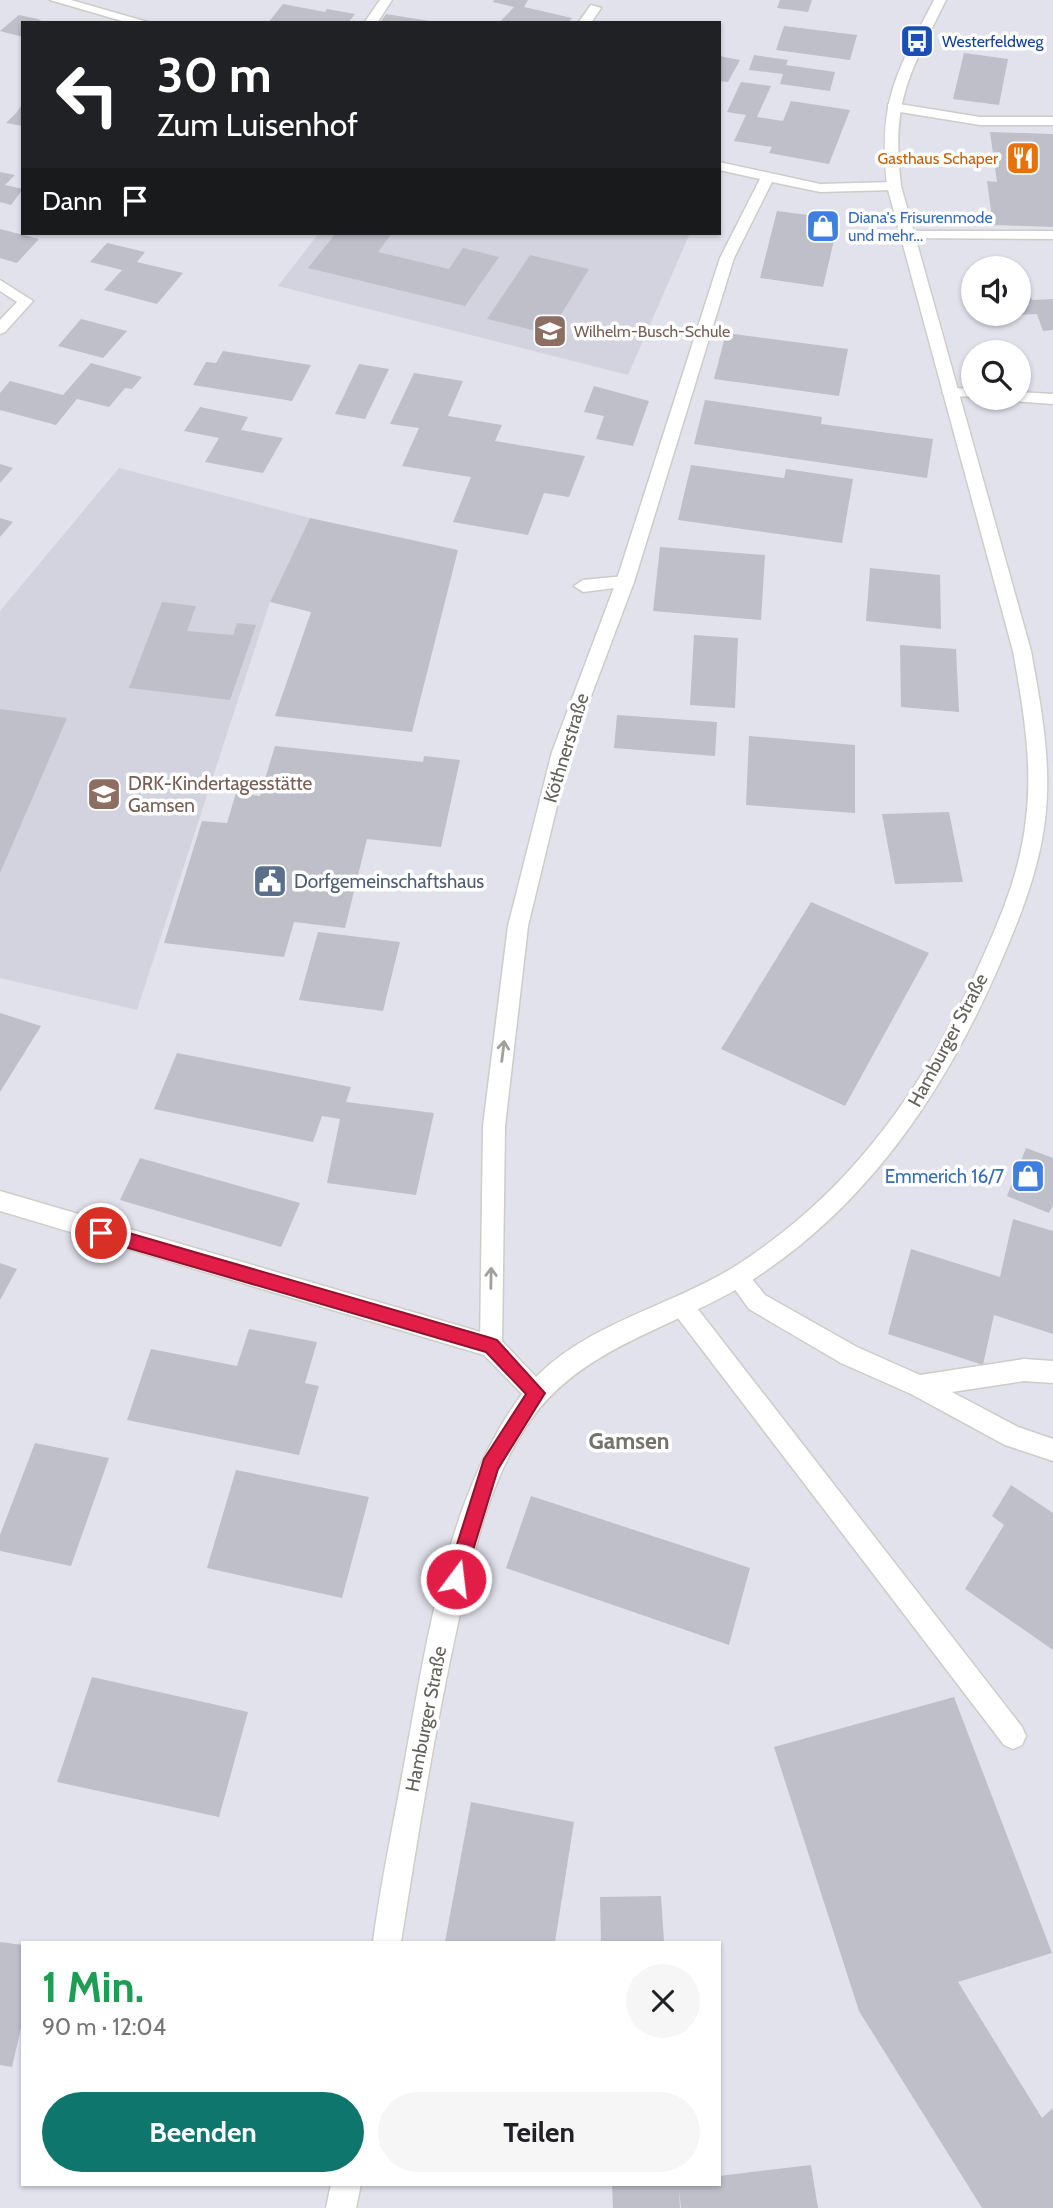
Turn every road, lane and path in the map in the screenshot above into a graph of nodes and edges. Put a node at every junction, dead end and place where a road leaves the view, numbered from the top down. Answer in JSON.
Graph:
{"nodes":[{"id":1,"x":56,"y":0,"type":"edge"},
{"id":2,"x":386,"y":0,"type":"edge"},
{"id":3,"x":940,"y":0,"type":"edge"},
{"id":4,"x":595,"y":8,"type":"dead end"},
{"id":5,"x":137,"y":21,"type":"edge"},
{"id":6,"x":371,"y":21,"type":"edge"},
{"id":7,"x":585,"y":21,"type":"edge"},
{"id":8,"x":893,"y":107,"type":"junction"},
{"id":9,"x":1053,"y":121,"type":"edge"},
{"id":10,"x":721,"y":166,"type":"edge"},
{"id":11,"x":767,"y":178,"type":"junction"},
{"id":12,"x":894,"y":186,"type":"junction"},
{"id":13,"x":907,"y":235,"type":"junction"},
{"id":14,"x":1053,"y":235,"type":"edge"},
{"id":15,"x":0,"y":284,"type":"edge"},
{"id":16,"x":0,"y":329,"type":"edge"},
{"id":17,"x":950,"y":393,"type":"junction"},
{"id":18,"x":961,"y":393,"type":"edge"},
{"id":19,"x":1031,"y":398,"type":"edge"},
{"id":20,"x":1053,"y":399,"type":"edge"},
{"id":21,"x":625,"y":582,"type":"junction"},
{"id":22,"x":583,"y":586,"type":"dead end"},
{"id":23,"x":0,"y":1201,"type":"edge"},
{"id":24,"x":737,"y":1276,"type":"junction"},
{"id":25,"x":682,"y":1306,"type":"junction"},
{"id":26,"x":491,"y":1346,"type":"junction"},
{"id":27,"x":1053,"y":1372,"type":"edge"},
{"id":28,"x":919,"y":1386,"type":"junction"},
{"id":29,"x":536,"y":1393,"type":"junction"},
{"id":30,"x":1053,"y":1450,"type":"edge"},
{"id":31,"x":1013,"y":1736,"type":"dead end"},
{"id":32,"x":387,"y":1941,"type":"edge"},
{"id":33,"x":346,"y":2186,"type":"edge"},
{"id":34,"x":341,"y":2208,"type":"edge"}],
"edges":[{"from":1,"to":5,"type":"street"},
{"from":2,"to":6,"type":"street"},
{"from":3,"to":8,"type":"street","name":"Hamburger Straße"},
{"from":4,"to":7,"type":"street"},
{"from":8,"to":9,"type":"street"},
{"from":8,"to":12,"type":"street","name":"Hamburger Straße"},
{"from":10,"to":11,"type":"street"},
{"from":11,"to":12,"type":"street"},
{"from":11,"to":21,"type":"street","name":"Köthnerstraße"},
{"from":12,"to":13,"type":"street","name":"Hamburger Straße"},
{"from":13,"to":14,"type":"street"},
{"from":13,"to":17,"type":"street","name":"Hamburger Straße"},
{"from":15,"to":16,"type":"street"},
{"from":17,"to":18,"type":"street"},
{"from":17,"to":24,"type":"street","name":"Hamburger Straße"},
{"from":19,"to":20,"type":"street"},
{"from":21,"to":22,"type":"street"},
{"from":26,"to":21,"type":"street","name":"Köthnerstraße","one_way":true},
{"from":23,"to":26,"type":"street"},
{"from":24,"to":25,"type":"street","name":"Hamburger Straße"},
{"from":24,"to":28,"type":"street"},
{"from":25,"to":29,"type":"street","name":"Hamburger Straße"},
{"from":25,"to":31,"type":"street"},
{"from":26,"to":29,"type":"street"},
{"from":27,"to":28,"type":"street"},
{"from":28,"to":30,"type":"street"},
{"from":29,"to":32,"type":"street","name":"Hamburger Straße"},
{"from":33,"to":34,"type":"street"}]}
